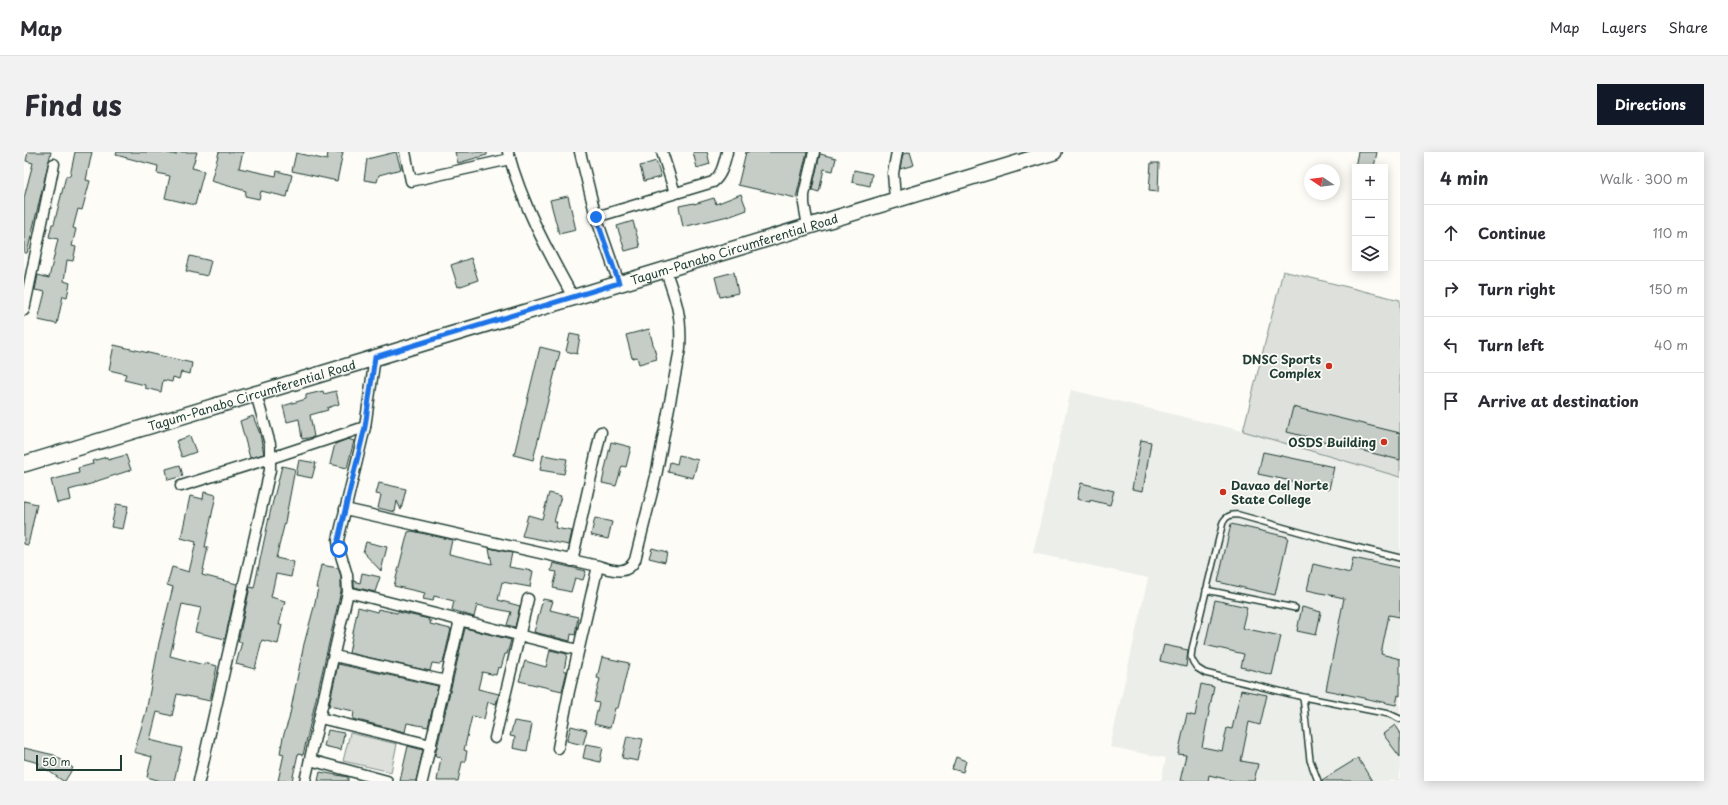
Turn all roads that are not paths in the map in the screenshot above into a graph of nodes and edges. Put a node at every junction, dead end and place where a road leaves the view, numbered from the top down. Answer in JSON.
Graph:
{"nodes":[{"id":1,"x":405,"y":152,"type":"edge"},
{"id":2,"x":580,"y":152,"type":"edge"},
{"id":3,"x":662,"y":152,"type":"edge"},
{"id":4,"x":727,"y":152,"type":"edge"},
{"id":5,"x":814,"y":152,"type":"edge"},
{"id":6,"x":898,"y":152,"type":"edge"},
{"id":7,"x":1054,"y":152,"type":"edge"},
{"id":8,"x":509,"y":155,"type":"edge"},
{"id":9,"x":1021,"y":157,"type":"edge"},
{"id":10,"x":54,"y":164,"type":"dead end"},
{"id":11,"x":675,"y":193,"type":"junction"},
{"id":12,"x":895,"y":199,"type":"junction"},
{"id":13,"x":596,"y":217,"type":"junction"},
{"id":14,"x":808,"y":226,"type":"junction"},
{"id":15,"x":665,"y":269,"type":"junction"},
{"id":16,"x":619,"y":283,"type":"junction"},
{"id":17,"x":573,"y":297,"type":"junction"},
{"id":18,"x":24,"y":310,"type":"edge"},
{"id":19,"x":375,"y":357,"type":"junction"},
{"id":20,"x":256,"y":394,"type":"junction"},
{"id":21,"x":365,"y":427,"type":"junction"},
{"id":22,"x":600,"y":432,"type":"dead end"},
{"id":23,"x":271,"y":458,"type":"junction"},
{"id":24,"x":24,"y":464,"type":"edge"},
{"id":25,"x":181,"y":486,"type":"dead end"},
{"id":26,"x":345,"y":509,"type":"junction"},
{"id":27,"x":1400,"y":558,"type":"edge"},
{"id":28,"x":572,"y":561,"type":"junction"},
{"id":29,"x":598,"y":566,"type":"junction"},
{"id":30,"x":1206,"y":590,"type":"junction"},
{"id":31,"x":348,"y":592,"type":"junction"},
{"id":32,"x":528,"y":599,"type":"dead end"},
{"id":33,"x":1295,"y":608,"type":"dead end"},
{"id":34,"x":460,"y":620,"type":"junction"},
{"id":35,"x":520,"y":635,"type":"junction"},
{"id":36,"x":578,"y":650,"type":"junction"},
{"id":37,"x":334,"y":656,"type":"junction"},
{"id":38,"x":446,"y":681,"type":"junction"},
{"id":39,"x":1303,"y":697,"type":"junction"},
{"id":40,"x":320,"y":718,"type":"junction"},
{"id":41,"x":1400,"y":719,"type":"edge"},
{"id":42,"x":495,"y":738,"type":"dead end"},
{"id":43,"x":431,"y":745,"type":"junction"},
{"id":44,"x":558,"y":748,"type":"dead end"},
{"id":45,"x":310,"y":760,"type":"junction"},
{"id":46,"x":199,"y":781,"type":"edge"},
{"id":47,"x":305,"y":781,"type":"edge"},
{"id":48,"x":387,"y":781,"type":"edge"},
{"id":49,"x":422,"y":781,"type":"edge"},
{"id":50,"x":1318,"y":781,"type":"edge"}],
"edges":[{"from":1,"to":8,"type":"street"},
{"from":2,"to":13,"type":"street"},
{"from":3,"to":11,"type":"street"},
{"from":4,"to":11,"type":"street"},
{"from":5,"to":14,"type":"street"},
{"from":6,"to":12,"type":"street"},
{"from":7,"to":9,"type":"main road","name":"Tagum-Panabo Circumferential Road"},
{"from":8,"to":17,"type":"street"},
{"from":9,"to":12,"type":"main road","name":"Tagum-Panabo Circumferential Road"},
{"from":10,"to":18,"type":"street"},
{"from":11,"to":13,"type":"street"},
{"from":12,"to":14,"type":"main road","name":"Tagum-Panabo Circumferential Road"},
{"from":13,"to":16,"type":"street"},
{"from":14,"to":15,"type":"main road","name":"Tagum-Panabo Circumferential Road"},
{"from":15,"to":16,"type":"main road","name":"Tagum-Panabo Circumferential Road"},
{"from":15,"to":29,"type":"street"},
{"from":16,"to":17,"type":"main road","name":"Tagum-Panabo Circumferential Road"},
{"from":17,"to":19,"type":"main road","name":"Tagum-Panabo Circumferential Road"},
{"from":19,"to":20,"type":"main road","name":"Tagum-Panabo Circumferential Road"},
{"from":19,"to":21,"type":"street"},
{"from":20,"to":23,"type":"street"},
{"from":20,"to":24,"type":"main road","name":"Tagum-Panabo Circumferential Road"},
{"from":21,"to":23,"type":"street"},
{"from":21,"to":26,"type":"street"},
{"from":22,"to":28,"type":"street"},
{"from":23,"to":25,"type":"street"},
{"from":23,"to":46,"type":"street"},
{"from":26,"to":28,"type":"street"},
{"from":26,"to":31,"type":"street"},
{"from":27,"to":30,"type":"lane"},
{"from":28,"to":29,"type":"street"},
{"from":29,"to":36,"type":"street"},
{"from":30,"to":33,"type":"lane"},
{"from":30,"to":39,"type":"lane"},
{"from":31,"to":34,"type":"street"},
{"from":31,"to":37,"type":"street"},
{"from":32,"to":35,"type":"street"},
{"from":34,"to":35,"type":"street"},
{"from":34,"to":38,"type":"street"},
{"from":35,"to":36,"type":"street"},
{"from":35,"to":42,"type":"street"},
{"from":36,"to":44,"type":"street"},
{"from":37,"to":38,"type":"street"},
{"from":37,"to":40,"type":"street"},
{"from":38,"to":43,"type":"street"},
{"from":39,"to":41,"type":"lane"},
{"from":39,"to":50,"type":"lane"},
{"from":40,"to":43,"type":"street"},
{"from":40,"to":45,"type":"street"},
{"from":43,"to":49,"type":"street"},
{"from":45,"to":47,"type":"street"},
{"from":45,"to":48,"type":"street"}]}
